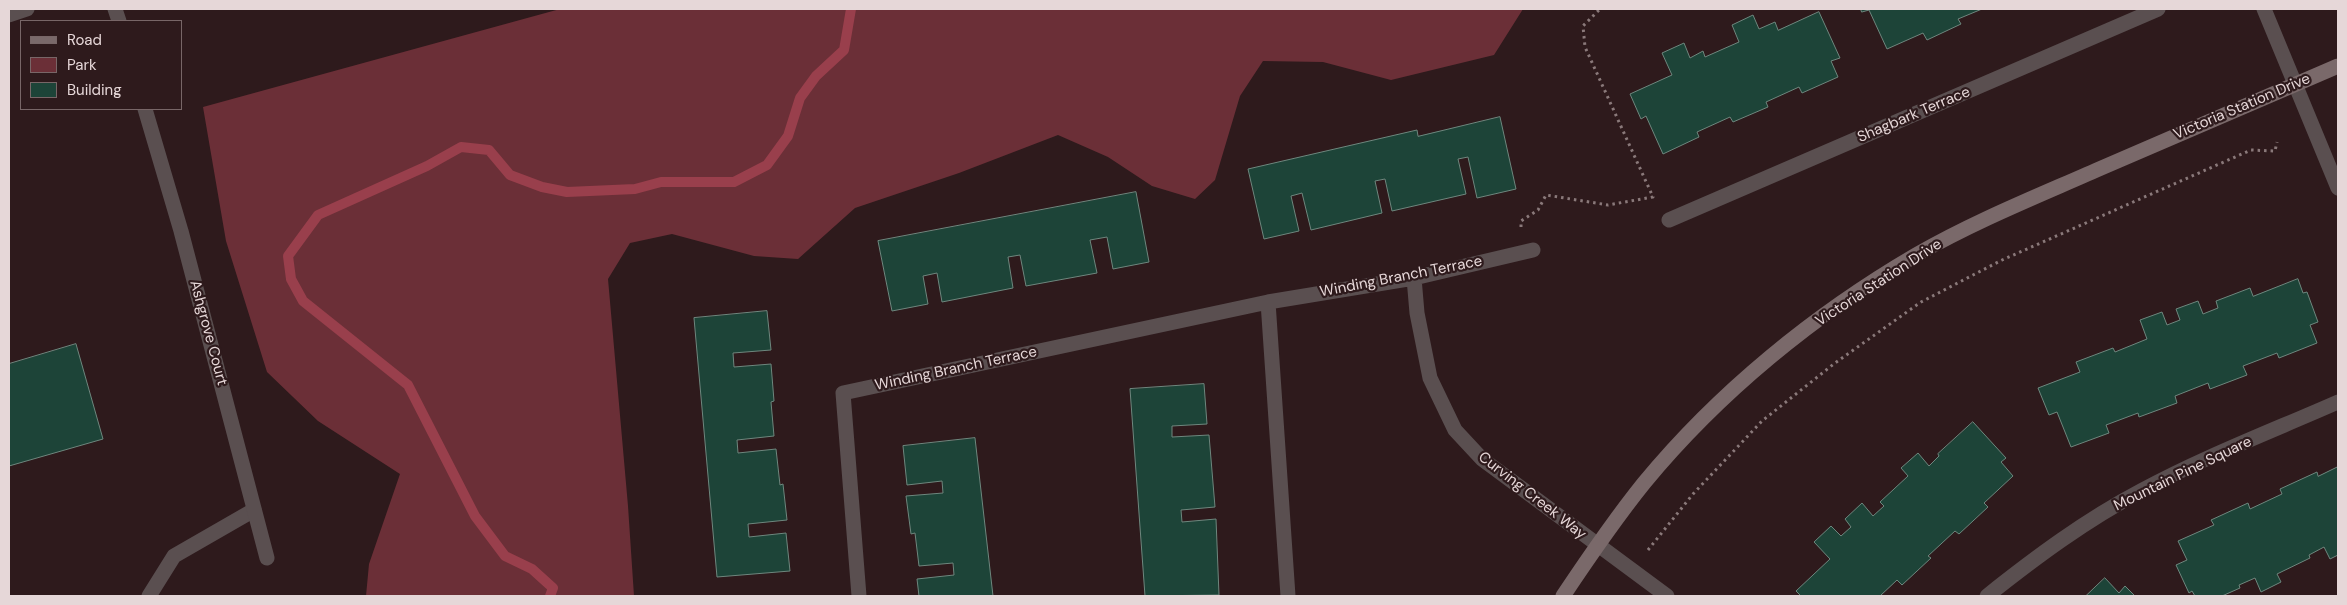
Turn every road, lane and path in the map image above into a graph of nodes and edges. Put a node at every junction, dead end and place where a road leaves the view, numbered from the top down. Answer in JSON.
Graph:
{"nodes":[{"id":1,"x":27,"y":9,"type":"edge"},
{"id":2,"x":1600,"y":9,"type":"edge"},
{"id":3,"x":2158,"y":9,"type":"edge"},
{"id":4,"x":2264,"y":9,"type":"edge"},
{"id":5,"x":9,"y":15,"type":"edge"},
{"id":6,"x":2338,"y":66,"type":"edge"},
{"id":7,"x":2297,"y":84,"type":"junction"},
{"id":8,"x":145,"y":110,"type":"edge"},
{"id":9,"x":2277,"y":142,"type":"dead end"},
{"id":10,"x":2338,"y":188,"type":"edge"},
{"id":11,"x":1669,"y":220,"type":"dead end"},
{"id":12,"x":1528,"y":251,"type":"joint"},
{"id":13,"x":1414,"y":278,"type":"junction"},
{"id":14,"x":1268,"y":302,"type":"junction"},
{"id":15,"x":2338,"y":402,"type":"edge"},
{"id":16,"x":254,"y":510,"type":"junction"},
{"id":17,"x":1597,"y":545,"type":"junction"},
{"id":18,"x":267,"y":558,"type":"dead end"},
{"id":19,"x":1632,"y":571,"type":"junction"},
{"id":20,"x":149,"y":596,"type":"edge"},
{"id":21,"x":859,"y":596,"type":"edge"},
{"id":22,"x":1288,"y":596,"type":"edge"},
{"id":23,"x":1563,"y":596,"type":"edge"},
{"id":24,"x":1667,"y":596,"type":"edge"},
{"id":25,"x":1988,"y":596,"type":"edge"}],
"edges":[{"from":1,"to":5,"type":"street"},
{"from":2,"to":12,"type":"path"},
{"from":3,"to":11,"type":"street","name":"Shagbark Terrace"},
{"from":4,"to":7,"type":"street"},
{"from":6,"to":7,"type":"street","name":"Victoria Station Drive"},
{"from":7,"to":10,"type":"street"},
{"from":7,"to":17,"type":"street","name":"Victoria Station Drive"},
{"from":8,"to":16,"type":"street","name":"Ashgrove Court"},
{"from":9,"to":19,"type":"path"},
{"from":12,"to":13,"type":"street","name":"Winding Branch Terrace"},
{"from":13,"to":14,"type":"street","name":"Winding Branch Terrace"},
{"from":13,"to":17,"type":"street","name":"Curving Creek Way"},
{"from":14,"to":21,"type":"street","name":"Winding Branch Terrace"},
{"from":14,"to":22,"type":"street"},
{"from":15,"to":25,"type":"street","name":"Mountain Pine Square"},
{"from":16,"to":18,"type":"street","name":"Ashgrove Court"},
{"from":16,"to":20,"type":"street"},
{"from":17,"to":19,"type":"street","name":"Curving Creek Way"},
{"from":17,"to":23,"type":"street","name":"Victoria Station Drive"},
{"from":19,"to":24,"type":"street","name":"Curving Creek Way"}]}
